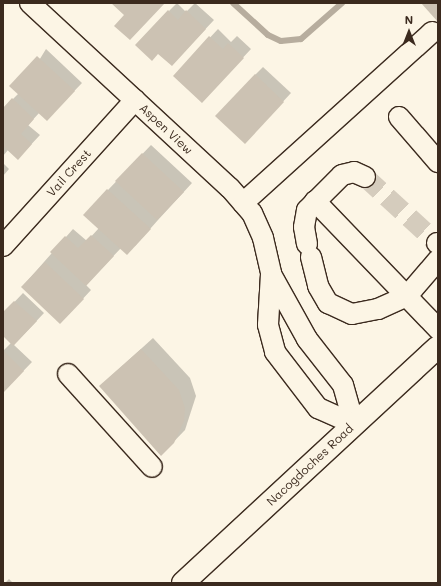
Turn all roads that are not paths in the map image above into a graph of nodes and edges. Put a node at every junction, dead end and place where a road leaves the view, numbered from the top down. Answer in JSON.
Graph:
{"nodes":[{"id":1,"x":30,"y":3,"type":"edge"},
{"id":2,"x":432,"y":32,"type":"dead end"},
{"id":3,"x":135,"y":100,"type":"junction"},
{"id":4,"x":398,"y":117,"type":"dead end"},
{"id":5,"x":438,"y":162,"type":"edge"},
{"id":6,"x":365,"y":177,"type":"tunnel mouth"},
{"id":7,"x":315,"y":200,"type":"junction"},
{"id":8,"x":243,"y":203,"type":"junction"},
{"id":9,"x":3,"y":246,"type":"edge"},
{"id":10,"x":438,"y":249,"type":"edge"},
{"id":11,"x":271,"y":274,"type":"junction"},
{"id":12,"x":407,"y":296,"type":"junction"},
{"id":13,"x":438,"y":329,"type":"edge"},
{"id":14,"x":438,"y":347,"type":"edge"},
{"id":15,"x":68,"y":374,"type":"dead end"},
{"id":16,"x":354,"y":424,"type":"junction"},
{"id":17,"x":152,"y":467,"type":"dead end"},
{"id":18,"x":183,"y":583,"type":"edge"}],
"edges":[{"from":1,"to":3,"type":"street","name":"Aspen View"},
{"from":2,"to":8,"type":"street"},
{"from":3,"to":8,"type":"street","name":"Aspen View"},
{"from":3,"to":9,"type":"street","name":"Vail Crest"},
{"from":4,"to":5,"type":"street"},
{"from":6,"to":7,"type":"street"},
{"from":7,"to":12,"type":"street"},
{"from":7,"to":12,"type":"street"},
{"from":8,"to":11,"type":"street","name":"Aspen View"},
{"from":10,"to":12,"type":"street"},
{"from":11,"to":16,"type":"street","name":"Aspen View"},
{"from":11,"to":16,"type":"street","name":"Aspen View"},
{"from":12,"to":13,"type":"street"},
{"from":14,"to":16,"type":"main road","name":"Nacogdoches Road"},
{"from":15,"to":17,"type":"street"},
{"from":16,"to":18,"type":"main road","name":"Nacogdoches Road"}]}
